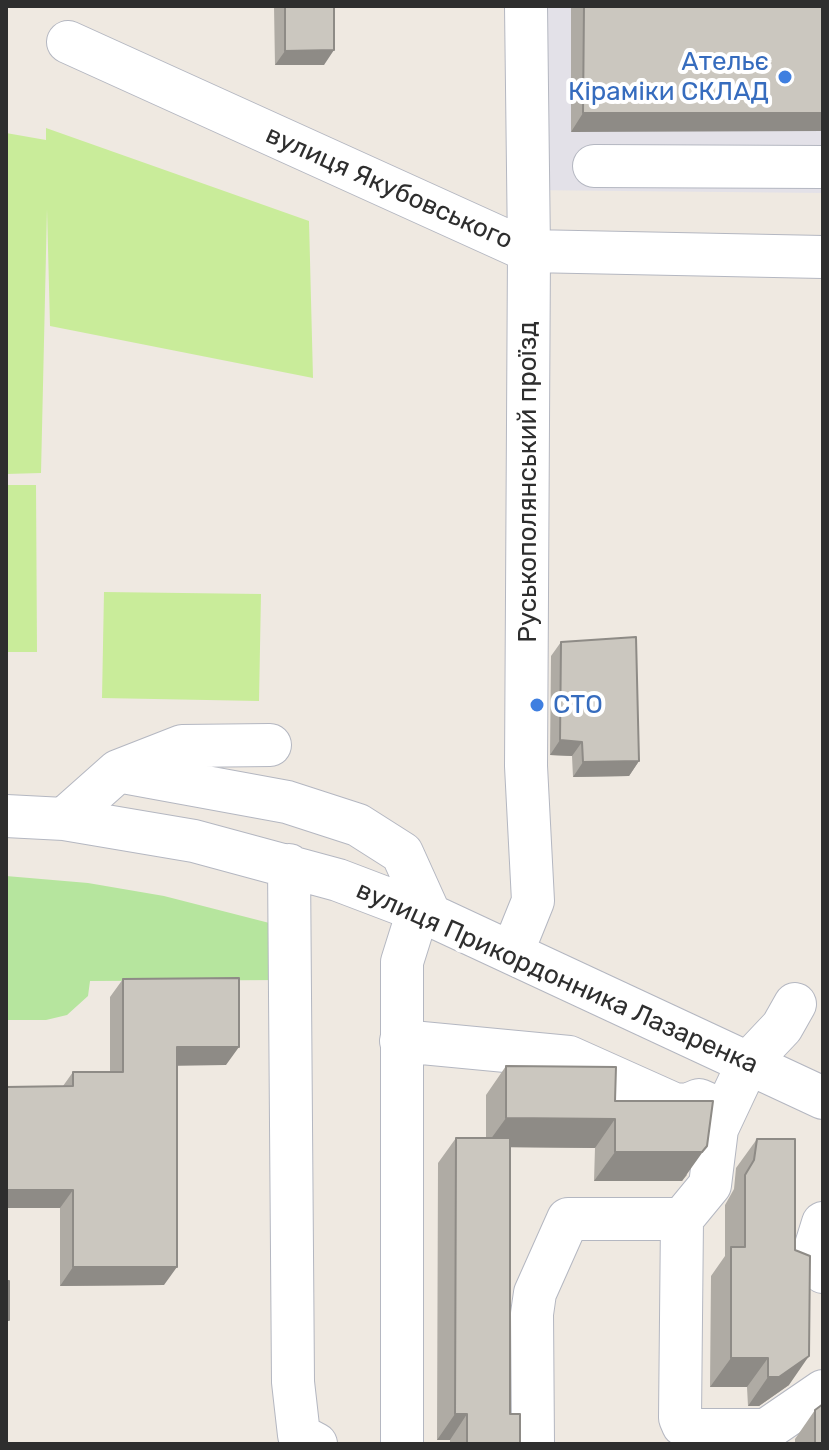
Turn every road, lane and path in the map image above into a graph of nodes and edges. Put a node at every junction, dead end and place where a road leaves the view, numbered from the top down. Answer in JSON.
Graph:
{"nodes":[{"id":1,"x":526,"y":6,"type":"edge"},
{"id":2,"x":68,"y":42,"type":"dead end"},
{"id":3,"x":594,"y":166,"type":"dead end"},
{"id":4,"x":823,"y":167,"type":"edge"},
{"id":5,"x":529,"y":251,"type":"junction"},
{"id":6,"x":823,"y":257,"type":"edge"},
{"id":7,"x":270,"y":745,"type":"dead end"},
{"id":8,"x":118,"y":771,"type":"junction"},
{"id":9,"x":6,"y":816,"type":"edge"},
{"id":10,"x":64,"y":819,"type":"junction"},
{"id":11,"x":289,"y":865,"type":"junction"},
{"id":12,"x":424,"y":913,"type":"junction"},
{"id":13,"x":512,"y":953,"type":"junction"},
{"id":14,"x":795,"y":1004,"type":"dead end"},
{"id":15,"x":401,"y":1041,"type":"junction"},
{"id":16,"x":748,"y":1063,"type":"junction"},
{"id":17,"x":823,"y":1098,"type":"edge"},
{"id":18,"x":724,"y":1111,"type":"junction"},
{"id":19,"x":682,"y":1219,"type":"junction"},
{"id":20,"x":823,"y":1223,"type":"edge"},
{"id":21,"x":823,"y":1272,"type":"edge"},
{"id":22,"x":823,"y":1391,"type":"edge"},
{"id":23,"x":766,"y":1437,"type":"edge"},
{"id":24,"x":316,"y":1444,"type":"edge"},
{"id":25,"x":402,"y":1444,"type":"edge"},
{"id":26,"x":533,"y":1444,"type":"edge"}],
"edges":[{"from":1,"to":5,"type":"street","name":"Руськополянський проїзд"},
{"from":2,"to":5,"type":"street","name":"вулиця Якубовського"},
{"from":3,"to":4,"type":"street"},
{"from":5,"to":6,"type":"street","name":"вулиця Якубовського"},
{"from":5,"to":13,"type":"street","name":"Руськополянський проїзд"},
{"from":7,"to":8,"type":"street"},
{"from":8,"to":10,"type":"street"},
{"from":8,"to":12,"type":"street"},
{"from":9,"to":10,"type":"street","name":"вулиця Прикордонника Лазаренка"},
{"from":10,"to":11,"type":"street","name":"вулиця Прикордонника Лазаренка"},
{"from":11,"to":12,"type":"street","name":"вулиця Прикордонника Лазаренка"},
{"from":11,"to":24,"type":"street"},
{"from":12,"to":13,"type":"street","name":"вулиця Прикордонника Лазаренка"},
{"from":12,"to":15,"type":"street"},
{"from":13,"to":16,"type":"street","name":"вулиця Прикордонника Лазаренка"},
{"from":14,"to":16,"type":"street"},
{"from":15,"to":18,"type":"street"},
{"from":15,"to":25,"type":"street"},
{"from":16,"to":17,"type":"street","name":"вулиця Прикордонника Лазаренка"},
{"from":16,"to":18,"type":"street"},
{"from":18,"to":19,"type":"street"},
{"from":19,"to":23,"type":"street"},
{"from":19,"to":26,"type":"street"},
{"from":20,"to":21,"type":"street"},
{"from":22,"to":23,"type":"street"}]}
